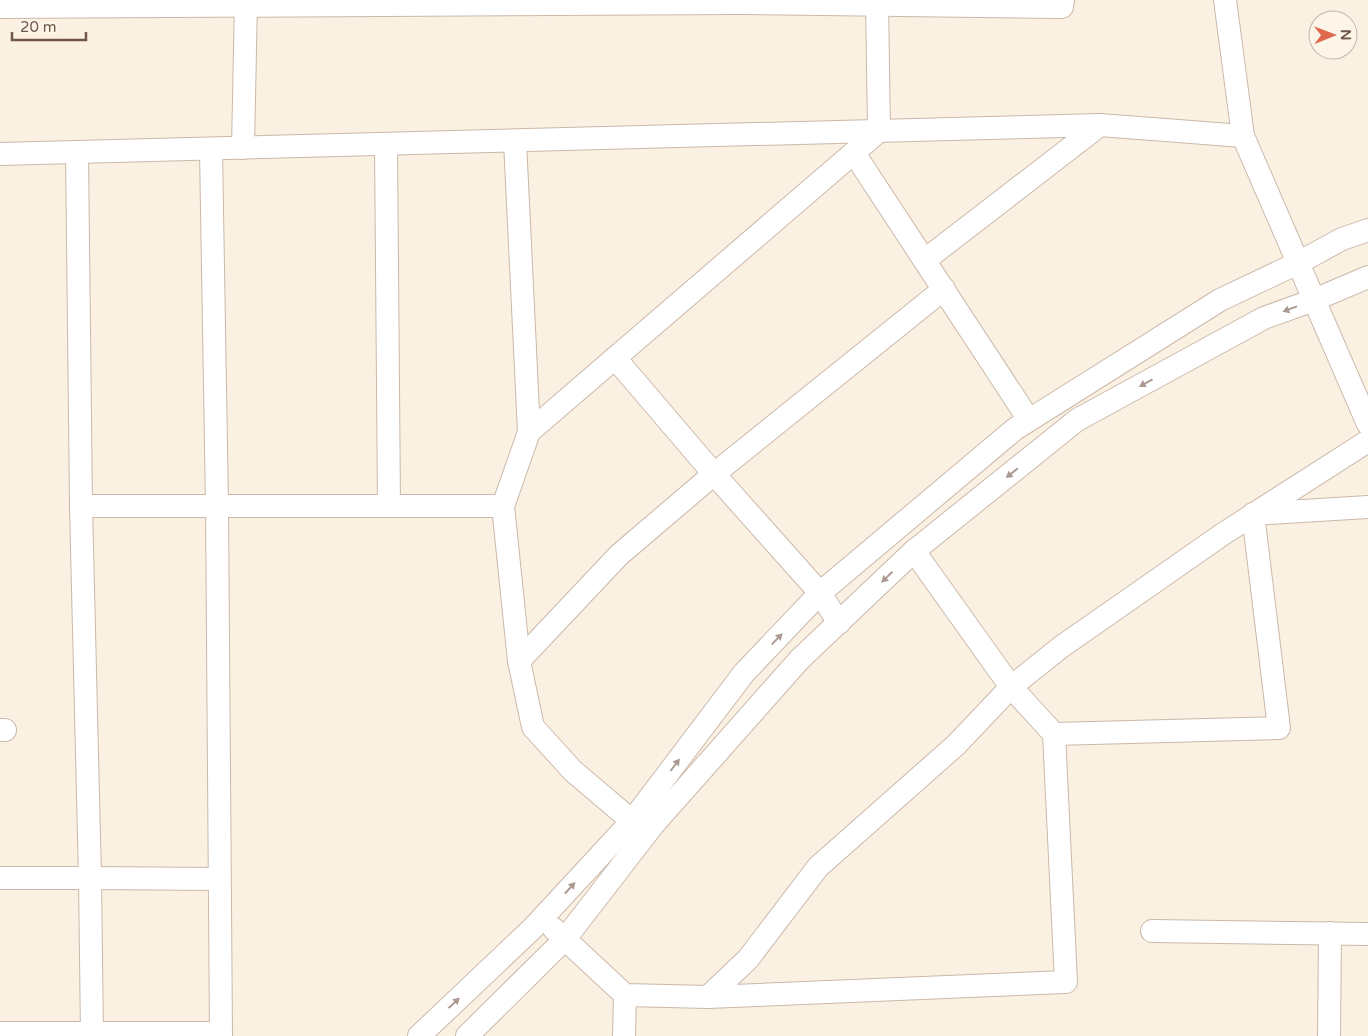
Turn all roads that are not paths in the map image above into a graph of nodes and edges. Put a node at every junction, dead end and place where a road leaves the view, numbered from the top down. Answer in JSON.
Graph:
{"nodes":[{"id":1,"x":1062,"y":0,"type":"edge"},
{"id":2,"x":1225,"y":0,"type":"edge"},
{"id":3,"x":609,"y":2,"type":"edge"},
{"id":4,"x":739,"y":2,"type":"edge"},
{"id":5,"x":877,"y":2,"type":"edge"},
{"id":6,"x":76,"y":3,"type":"edge"},
{"id":7,"x":246,"y":3,"type":"edge"},
{"id":8,"x":0,"y":6,"type":"edge"},
{"id":9,"x":1100,"y":125,"type":"junction"},
{"id":10,"x":879,"y":131,"type":"junction"},
{"id":11,"x":1243,"y":136,"type":"junction"},
{"id":12,"x":515,"y":141,"type":"junction"},
{"id":13,"x":386,"y":144,"type":"junction"},
{"id":14,"x":243,"y":148,"type":"junction"},
{"id":15,"x":211,"y":149,"type":"junction"},
{"id":16,"x":77,"y":152,"type":"junction"},
{"id":17,"x":854,"y":153,"type":"junction"},
{"id":18,"x":0,"y":154,"type":"edge"},
{"id":19,"x":1368,"y":230,"type":"edge"},
{"id":20,"x":925,"y":260,"type":"junction"},
{"id":21,"x":1298,"y":263,"type":"junction"},
{"id":22,"x":1368,"y":277,"type":"edge"},
{"id":23,"x":944,"y":289,"type":"junction"},
{"id":24,"x":1314,"y":300,"type":"junction"},
{"id":25,"x":615,"y":358,"type":"junction"},
{"id":26,"x":1029,"y":420,"type":"junction"},
{"id":27,"x":1368,"y":424,"type":"edge"},
{"id":28,"x":529,"y":432,"type":"junction"},
{"id":29,"x":1368,"y":441,"type":"edge"},
{"id":30,"x":714,"y":474,"type":"junction"},
{"id":31,"x":81,"y":506,"type":"junction"},
{"id":32,"x":217,"y":506,"type":"junction"},
{"id":33,"x":389,"y":506,"type":"junction"},
{"id":34,"x":503,"y":506,"type":"junction"},
{"id":35,"x":1368,"y":507,"type":"edge"},
{"id":36,"x":1254,"y":514,"type":"junction"},
{"id":37,"x":914,"y":551,"type":"junction"},
{"id":38,"x":820,"y":593,"type":"junction"},
{"id":39,"x":839,"y":623,"type":"junction"},
{"id":40,"x":519,"y":661,"type":"junction"},
{"id":41,"x":1011,"y":688,"type":"junction"},
{"id":42,"x":1054,"y":734,"type":"junction"},
{"id":43,"x":632,"y":821,"type":"junction"},
{"id":44,"x":0,"y":878,"type":"edge"},
{"id":45,"x":90,"y":878,"type":"junction"},
{"id":46,"x":219,"y":879,"type":"junction"},
{"id":47,"x":542,"y":918,"type":"junction"},
{"id":48,"x":1152,"y":931,"type":"dead end"},
{"id":49,"x":1330,"y":933,"type":"junction"},
{"id":50,"x":1368,"y":934,"type":"edge"},
{"id":51,"x":565,"y":939,"type":"junction"},
{"id":52,"x":625,"y":995,"type":"junction"},
{"id":53,"x":708,"y":997,"type":"junction"},
{"id":54,"x":0,"y":1033,"type":"edge"},
{"id":55,"x":221,"y":1034,"type":"edge"},
{"id":56,"x":92,"y":1035,"type":"edge"},
{"id":57,"x":419,"y":1036,"type":"edge"},
{"id":58,"x":467,"y":1036,"type":"edge"},
{"id":59,"x":624,"y":1036,"type":"edge"},
{"id":60,"x":1330,"y":1036,"type":"edge"}],
"edges":[{"from":1,"to":5,"type":"street"},
{"from":2,"to":11,"type":"street"},
{"from":3,"to":4,"type":"street"},
{"from":3,"to":7,"type":"street"},
{"from":4,"to":5,"type":"street"},
{"from":5,"to":10,"type":"street"},
{"from":6,"to":7,"type":"street"},
{"from":6,"to":8,"type":"street"},
{"from":7,"to":14,"type":"street"},
{"from":9,"to":10,"type":"street"},
{"from":9,"to":11,"type":"street"},
{"from":9,"to":20,"type":"street"},
{"from":10,"to":12,"type":"street"},
{"from":10,"to":17,"type":"street"},
{"from":11,"to":21,"type":"street"},
{"from":12,"to":13,"type":"street"},
{"from":12,"to":28,"type":"street"},
{"from":13,"to":14,"type":"street"},
{"from":13,"to":33,"type":"street"},
{"from":14,"to":15,"type":"street"},
{"from":15,"to":16,"type":"street"},
{"from":15,"to":32,"type":"street"},
{"from":16,"to":18,"type":"street"},
{"from":16,"to":31,"type":"street"},
{"from":17,"to":20,"type":"street"},
{"from":17,"to":25,"type":"street"},
{"from":19,"to":21,"type":"street"},
{"from":20,"to":23,"type":"street"},
{"from":21,"to":24,"type":"street"},
{"from":21,"to":26,"type":"street"},
{"from":22,"to":24,"type":"street"},
{"from":23,"to":26,"type":"street"},
{"from":23,"to":30,"type":"street"},
{"from":24,"to":27,"type":"street"},
{"from":24,"to":37,"type":"street","one_way":true},
{"from":25,"to":28,"type":"street"},
{"from":25,"to":30,"type":"street"},
{"from":26,"to":38,"type":"street"},
{"from":28,"to":34,"type":"street"},
{"from":29,"to":36,"type":"street"},
{"from":30,"to":38,"type":"street"},
{"from":30,"to":40,"type":"street"},
{"from":31,"to":32,"type":"street"},
{"from":31,"to":45,"type":"street"},
{"from":32,"to":33,"type":"street"},
{"from":32,"to":46,"type":"street"},
{"from":33,"to":34,"type":"street"},
{"from":34,"to":40,"type":"street"},
{"from":35,"to":36,"type":"street"},
{"from":36,"to":41,"type":"street"},
{"from":36,"to":42,"type":"street"},
{"from":37,"to":39,"type":"street","one_way":true},
{"from":37,"to":41,"type":"street"},
{"from":38,"to":39,"type":"street"},
{"from":43,"to":38,"type":"street","one_way":true},
{"from":39,"to":51,"type":"street"},
{"from":40,"to":43,"type":"street"},
{"from":41,"to":42,"type":"street"},
{"from":41,"to":53,"type":"street"},
{"from":42,"to":53,"type":"street"},
{"from":47,"to":43,"type":"street","one_way":true},
{"from":44,"to":45,"type":"street"},
{"from":45,"to":46,"type":"street"},
{"from":45,"to":56,"type":"street"},
{"from":46,"to":55,"type":"street"},
{"from":47,"to":51,"type":"street"},
{"from":57,"to":47,"type":"street","one_way":true},
{"from":48,"to":49,"type":"street"},
{"from":49,"to":50,"type":"street"},
{"from":49,"to":60,"type":"street"},
{"from":51,"to":52,"type":"street"},
{"from":51,"to":58,"type":"street"},
{"from":52,"to":53,"type":"street"},
{"from":52,"to":59,"type":"street"},
{"from":54,"to":56,"type":"street"},
{"from":55,"to":56,"type":"street"}]}
